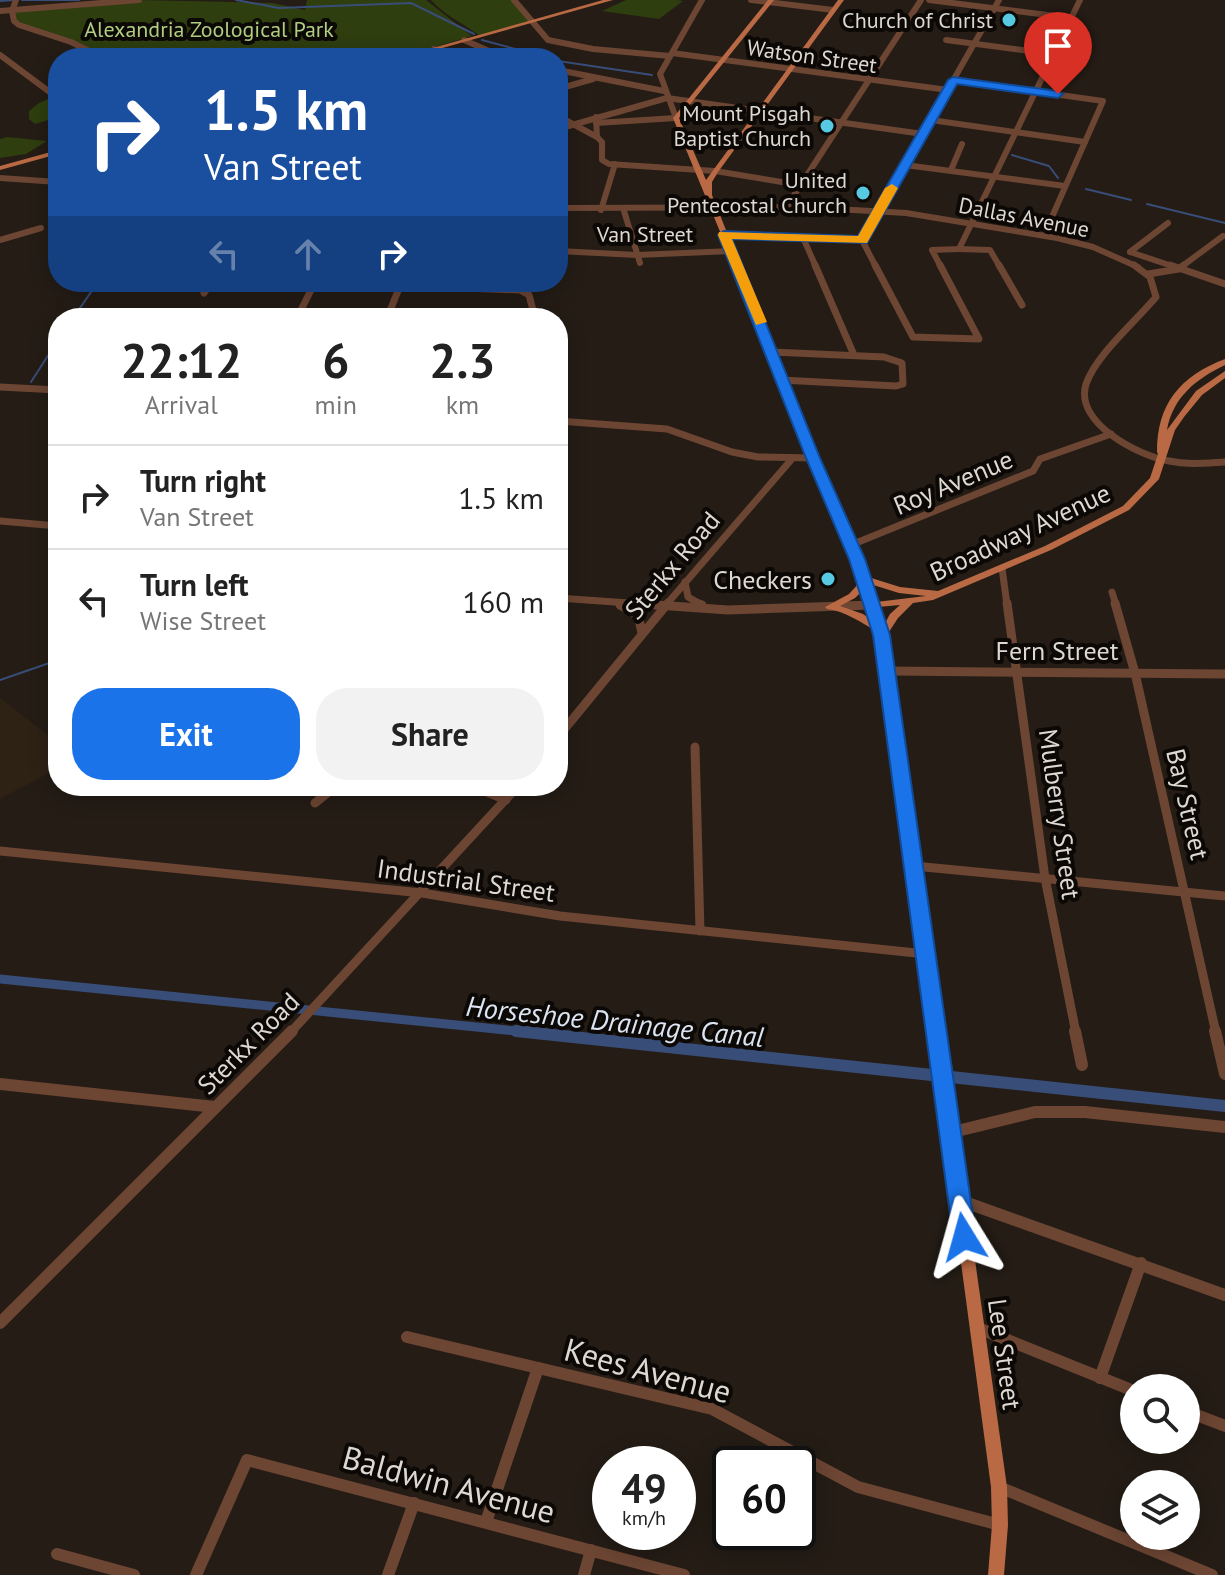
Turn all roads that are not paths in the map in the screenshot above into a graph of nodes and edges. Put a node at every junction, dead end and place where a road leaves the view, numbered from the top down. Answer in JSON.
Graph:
{"nodes":[{"id":1,"x":139,"y":0,"type":"edge"},
{"id":2,"x":514,"y":0,"type":"edge"},
{"id":3,"x":610,"y":0,"type":"edge"},
{"id":4,"x":702,"y":0,"type":"edge"},
{"id":5,"x":751,"y":0,"type":"edge"},
{"id":6,"x":841,"y":0,"type":"edge"},
{"id":7,"x":921,"y":0,"type":"edge"},
{"id":8,"x":929,"y":0,"type":"edge"},
{"id":9,"x":999,"y":0,"type":"edge"},
{"id":10,"x":1080,"y":0,"type":"edge"},
{"id":11,"x":771,"y":1,"type":"edge"},
{"id":12,"x":591,"y":2,"type":"edge"},
{"id":13,"x":14,"y":5,"type":"edge"},
{"id":14,"x":995,"y":8,"type":"junction"},
{"id":15,"x":833,"y":10,"type":"junction"},
{"id":16,"x":0,"y":11,"type":"edge"},
{"id":17,"x":1071,"y":18,"type":"junction"},
{"id":18,"x":533,"y":22,"type":"junction"},
{"id":19,"x":464,"y":40,"type":"junction"},
{"id":20,"x":946,"y":40,"type":"dead end"},
{"id":21,"x":973,"y":44,"type":"junction"},
{"id":22,"x":83,"y":48,"type":"edge"},
{"id":23,"x":437,"y":48,"type":"edge"},
{"id":24,"x":482,"y":48,"type":"edge"},
{"id":25,"x":671,"y":54,"type":"junction"},
{"id":26,"x":1053,"y":54,"type":"junction"},
{"id":27,"x":0,"y":55,"type":"edge"},
{"id":28,"x":723,"y":60,"type":"junction"},
{"id":29,"x":790,"y":69,"type":"junction"},
{"id":30,"x":568,"y":72,"type":"edge"},
{"id":31,"x":596,"y":78,"type":"junction"},
{"id":32,"x":869,"y":80,"type":"junction"},
{"id":33,"x":953,"y":80,"type":"junction"},
{"id":34,"x":568,"y":86,"type":"edge"},
{"id":35,"x":948,"y":90,"type":"junction"},
{"id":36,"x":48,"y":91,"type":"edge"},
{"id":37,"x":1035,"y":91,"type":"junction"},
{"id":38,"x":665,"y":95,"type":"junction"},
{"id":39,"x":689,"y":101,"type":"junction"},
{"id":40,"x":760,"y":111,"type":"junction"},
{"id":41,"x":676,"y":118,"type":"junction"},
{"id":42,"x":596,"y":120,"type":"junction"},
{"id":43,"x":931,"y":120,"type":"junction"},
{"id":44,"x":568,"y":121,"type":"edge"},
{"id":45,"x":841,"y":123,"type":"junction"},
{"id":46,"x":573,"y":124,"type":"junction"},
{"id":47,"x":568,"y":126,"type":"edge"},
{"id":48,"x":1015,"y":132,"type":"junction"},
{"id":49,"x":923,"y":134,"type":"junction"},
{"id":50,"x":597,"y":137,"type":"junction"},
{"id":51,"x":1085,"y":142,"type":"junction"},
{"id":52,"x":962,"y":144,"type":"dead end"},
{"id":53,"x":48,"y":155,"type":"edge"},
{"id":54,"x":16,"y":164,"type":"junction"},
{"id":55,"x":615,"y":164,"type":"junction"},
{"id":56,"x":905,"y":165,"type":"junction"},
{"id":57,"x":0,"y":168,"type":"edge"},
{"id":58,"x":697,"y":169,"type":"junction"},
{"id":59,"x":951,"y":170,"type":"junction"},
{"id":60,"x":715,"y":171,"type":"junction"},
{"id":61,"x":993,"y":176,"type":"junction"},
{"id":62,"x":0,"y":178,"type":"edge"},
{"id":63,"x":12,"y":179,"type":"junction"},
{"id":64,"x":48,"y":181,"type":"edge"},
{"id":65,"x":800,"y":185,"type":"junction"},
{"id":66,"x":1065,"y":186,"type":"junction"},
{"id":67,"x":712,"y":206,"type":"junction"},
{"id":68,"x":568,"y":208,"type":"edge"},
{"id":69,"x":785,"y":209,"type":"junction"},
{"id":70,"x":601,"y":210,"type":"junction"},
{"id":71,"x":879,"y":210,"type":"junction"},
{"id":72,"x":624,"y":211,"type":"junction"},
{"id":73,"x":970,"y":223,"type":"junction"},
{"id":74,"x":1168,"y":223,"type":"dead end"},
{"id":75,"x":41,"y":228,"type":"dead end"},
{"id":76,"x":724,"y":235,"type":"junction"},
{"id":77,"x":1044,"y":235,"type":"junction"},
{"id":78,"x":1223,"y":236,"type":"edge"},
{"id":79,"x":0,"y":240,"type":"edge"},
{"id":80,"x":804,"y":240,"type":"junction"},
{"id":81,"x":862,"y":240,"type":"junction"},
{"id":82,"x":959,"y":249,"type":"junction"},
{"id":83,"x":732,"y":251,"type":"junction"},
{"id":84,"x":568,"y":252,"type":"edge"},
{"id":85,"x":637,"y":255,"type":"junction"},
{"id":86,"x":640,"y":263,"type":"dead end"},
{"id":87,"x":1179,"y":269,"type":"junction"},
{"id":88,"x":1148,"y":274,"type":"junction"},
{"id":89,"x":1225,"y":284,"type":"edge"},
{"id":90,"x":1022,"y":305,"type":"dead end"},
{"id":91,"x":772,"y":352,"type":"junction"},
{"id":92,"x":854,"y":355,"type":"junction"},
{"id":93,"x":1225,"y":362,"type":"edge"},
{"id":94,"x":1225,"y":374,"type":"edge"},
{"id":95,"x":781,"y":380,"type":"junction"},
{"id":96,"x":0,"y":387,"type":"edge"},
{"id":97,"x":48,"y":389,"type":"edge"},
{"id":98,"x":568,"y":422,"type":"edge"},
{"id":99,"x":1111,"y":434,"type":"junction"},
{"id":100,"x":813,"y":458,"type":"junction"},
{"id":101,"x":791,"y":460,"type":"junction"},
{"id":102,"x":1161,"y":460,"type":"junction"},
{"id":103,"x":1225,"y":462,"type":"edge"},
{"id":104,"x":0,"y":521,"type":"edge"},
{"id":105,"x":48,"y":525,"type":"edge"},
{"id":106,"x":851,"y":545,"type":"junction"},
{"id":107,"x":1002,"y":568,"type":"junction"},
{"id":108,"x":864,"y":580,"type":"junction"},
{"id":109,"x":685,"y":582,"type":"junction"},
{"id":110,"x":1112,"y":592,"type":"dead end"},
{"id":111,"x":940,"y":594,"type":"junction"},
{"id":112,"x":568,"y":599,"type":"edge"},
{"id":113,"x":910,"y":601,"type":"junction"},
{"id":114,"x":614,"y":602,"type":"junction"},
{"id":115,"x":666,"y":605,"type":"junction"},
{"id":116,"x":873,"y":605,"type":"junction"},
{"id":117,"x":713,"y":608,"type":"junction"},
{"id":118,"x":832,"y":608,"type":"junction"},
{"id":119,"x":881,"y":632,"type":"junction"},
{"id":120,"x":642,"y":635,"type":"junction"},
{"id":121,"x":888,"y":671,"type":"junction"},
{"id":122,"x":1017,"y":672,"type":"junction"},
{"id":123,"x":1135,"y":673,"type":"junction"},
{"id":124,"x":1225,"y":674,"type":"edge"},
{"id":125,"x":568,"y":725,"type":"edge"},
{"id":126,"x":695,"y":747,"type":"dead end"},
{"id":127,"x":322,"y":796,"type":"edge"},
{"id":128,"x":497,"y":796,"type":"edge"},
{"id":129,"x":509,"y":796,"type":"edge"},
{"id":130,"x":506,"y":800,"type":"junction"},
{"id":131,"x":315,"y":803,"type":"dead end"},
{"id":132,"x":0,"y":851,"type":"edge"},
{"id":133,"x":914,"y":866,"type":"junction"},
{"id":134,"x":1045,"y":878,"type":"junction"},
{"id":135,"x":1185,"y":892,"type":"junction"},
{"id":136,"x":422,"y":893,"type":"junction"},
{"id":137,"x":1225,"y":896,"type":"edge"},
{"id":138,"x":700,"y":931,"type":"junction"},
{"id":139,"x":926,"y":954,"type":"junction"},
{"id":140,"x":1082,"y":1065,"type":"dead end"},
{"id":141,"x":1225,"y":1074,"type":"edge"},
{"id":142,"x":0,"y":1084,"type":"edge"},
{"id":143,"x":215,"y":1107,"type":"junction"},
{"id":144,"x":1225,"y":1127,"type":"edge"},
{"id":145,"x":949,"y":1133,"type":"junction"},
{"id":146,"x":959,"y":1200,"type":"junction"},
{"id":147,"x":1141,"y":1263,"type":"junction"},
{"id":148,"x":1225,"y":1295,"type":"edge"},
{"id":149,"x":0,"y":1323,"type":"edge"},
{"id":150,"x":978,"y":1328,"type":"junction"},
{"id":151,"x":407,"y":1337,"type":"dead end"},
{"id":152,"x":538,"y":1368,"type":"junction"},
{"id":153,"x":1100,"y":1378,"type":"junction"},
{"id":154,"x":1120,"y":1386,"type":"edge"},
{"id":155,"x":1200,"y":1416,"type":"edge"},
{"id":156,"x":1225,"y":1426,"type":"edge"},
{"id":157,"x":999,"y":1487,"type":"junction"},
{"id":158,"x":414,"y":1503,"type":"junction"},
{"id":159,"x":486,"y":1522,"type":"junction"},
{"id":160,"x":1000,"y":1525,"type":"junction"},
{"id":161,"x":591,"y":1550,"type":"junction"},
{"id":162,"x":57,"y":1554,"type":"dead end"},
{"id":163,"x":134,"y":1575,"type":"edge"},
{"id":164,"x":196,"y":1575,"type":"edge"},
{"id":165,"x":388,"y":1575,"type":"edge"},
{"id":166,"x":584,"y":1575,"type":"edge"},
{"id":167,"x":684,"y":1575,"type":"edge"},
{"id":168,"x":996,"y":1575,"type":"edge"},
{"id":169,"x":1212,"y":1575,"type":"edge"}],
"edges":[{"from":1,"to":13,"type":"street"},
{"from":2,"to":18,"type":"street","name":"Watson Street"},
{"from":3,"to":12,"type":"main road"},
{"from":4,"to":25,"type":"street"},
{"from":5,"to":11,"type":"street"},
{"from":6,"to":15,"type":"main road"},
{"from":7,"to":32,"type":"street"},
{"from":8,"to":14,"type":"street"},
{"from":9,"to":14,"type":"street"},
{"from":10,"to":17,"type":"street"},
{"from":11,"to":15,"type":"street"},
{"from":11,"to":28,"type":"main road"},
{"from":12,"to":18,"type":"main road"},
{"from":13,"to":16,"type":"street"},
{"from":13,"to":22,"type":"street"},
{"from":14,"to":17,"type":"street"},
{"from":14,"to":21,"type":"street"},
{"from":15,"to":29,"type":"main road"},
{"from":17,"to":26,"type":"street"},
{"from":18,"to":19,"type":"main road"},
{"from":18,"to":25,"type":"street","name":"Watson Street"},
{"from":19,"to":23,"type":"main road"},
{"from":19,"to":24,"type":"street"},
{"from":20,"to":21,"type":"street"},
{"from":21,"to":26,"type":"street"},
{"from":21,"to":33,"type":"street"},
{"from":25,"to":28,"type":"street","name":"Watson Street"},
{"from":25,"to":38,"type":"street"},
{"from":26,"to":37,"type":"street"},
{"from":27,"to":36,"type":"street"},
{"from":28,"to":29,"type":"street","name":"Watson Street"},
{"from":28,"to":39,"type":"main road"},
{"from":29,"to":32,"type":"street","name":"Watson Street"},
{"from":29,"to":40,"type":"main road"},
{"from":30,"to":31,"type":"street"},
{"from":31,"to":34,"type":"street"},
{"from":31,"to":38,"type":"street"},
{"from":32,"to":35,"type":"street","name":"Watson Street"},
{"from":32,"to":45,"type":"street"},
{"from":33,"to":35,"type":"street"},
{"from":33,"to":37,"type":"street"},
{"from":35,"to":43,"type":"street"},
{"from":37,"to":48,"type":"street"},
{"from":37,"to":51,"type":"street"},
{"from":38,"to":39,"type":"street"},
{"from":38,"to":41,"type":"street","name":"Lee Street"},
{"from":38,"to":42,"type":"street"},
{"from":39,"to":40,"type":"street"},
{"from":39,"to":41,"type":"main road"},
{"from":40,"to":45,"type":"street"},
{"from":40,"to":60,"type":"main road"},
{"from":41,"to":42,"type":"street"},
{"from":41,"to":58,"type":"main road","name":"Lee Street"},
{"from":42,"to":46,"type":"street"},
{"from":42,"to":50,"type":"street"},
{"from":43,"to":48,"type":"street"},
{"from":43,"to":49,"type":"street"},
{"from":44,"to":46,"type":"street"},
{"from":45,"to":49,"type":"street"},
{"from":45,"to":65,"type":"street"},
{"from":46,"to":47,"type":"street"},
{"from":46,"to":50,"type":"street"},
{"from":48,"to":51,"type":"street"},
{"from":48,"to":61,"type":"street"},
{"from":49,"to":56,"type":"street"},
{"from":50,"to":55,"type":"street"},
{"from":51,"to":66,"type":"street"},
{"from":52,"to":59,"type":"street"},
{"from":53,"to":54,"type":"main road"},
{"from":54,"to":57,"type":"main road"},
{"from":54,"to":63,"type":"main road"},
{"from":55,"to":58,"type":"street"},
{"from":55,"to":70,"type":"street"},
{"from":56,"to":59,"type":"street"},
{"from":56,"to":71,"type":"street"},
{"from":58,"to":60,"type":"street"},
{"from":58,"to":67,"type":"main road","name":"Lee Street"},
{"from":59,"to":61,"type":"street"},
{"from":60,"to":65,"type":"street"},
{"from":60,"to":67,"type":"main road"},
{"from":61,"to":66,"type":"street"},
{"from":61,"to":73,"type":"street"},
{"from":62,"to":63,"type":"street"},
{"from":63,"to":64,"type":"street"},
{"from":65,"to":69,"type":"street"},
{"from":66,"to":77,"type":"street"},
{"from":67,"to":69,"type":"street","name":"Dallas Avenue"},
{"from":67,"to":72,"type":"street","name":"Dallas Avenue"},
{"from":67,"to":76,"type":"main road","name":"Lee Street"},
{"from":68,"to":70,"type":"street","name":"Dallas Avenue"},
{"from":69,"to":71,"type":"street","name":"Dallas Avenue"},
{"from":70,"to":72,"type":"street","name":"Dallas Avenue"},
{"from":71,"to":73,"type":"street","name":"Dallas Avenue"},
{"from":71,"to":81,"type":"street"},
{"from":72,"to":85,"type":"street"},
{"from":73,"to":77,"type":"street","name":"Dallas Avenue"},
{"from":73,"to":82,"type":"street"},
{"from":74,"to":87,"type":"street"},
{"from":75,"to":79,"type":"street"},
{"from":76,"to":80,"type":"street","name":"Van Street"},
{"from":76,"to":83,"type":"main road","name":"Lee Street"},
{"from":77,"to":88,"type":"street","name":"Dallas Avenue"},
{"from":78,"to":87,"type":"street"},
{"from":80,"to":81,"type":"street","name":"Van Street"},
{"from":80,"to":92,"type":"street"},
{"from":81,"to":82,"type":"street"},
{"from":82,"to":90,"type":"street"},
{"from":83,"to":85,"type":"street","name":"Van Street"},
{"from":83,"to":91,"type":"main road","name":"Lee Street"},
{"from":84,"to":85,"type":"street","name":"Van Street"},
{"from":85,"to":86,"type":"street"},
{"from":87,"to":88,"type":"street"},
{"from":87,"to":89,"type":"street"},
{"from":88,"to":99,"type":"street"},
{"from":91,"to":92,"type":"street"},
{"from":91,"to":95,"type":"main road","name":"Lee Street"},
{"from":92,"to":95,"type":"street"},
{"from":93,"to":102,"type":"main road","name":"Broadway Avenue"},
{"from":94,"to":102,"type":"main road","name":"Broadway Avenue"},
{"from":95,"to":100,"type":"main road","name":"Lee Street"},
{"from":96,"to":97,"type":"street"},
{"from":98,"to":101,"type":"street"},
{"from":99,"to":102,"type":"street"},
{"from":99,"to":106,"type":"street","name":"Roy Avenue"},
{"from":100,"to":101,"type":"street"},
{"from":100,"to":106,"type":"main road","name":"Lee Street"},
{"from":101,"to":109,"type":"street","name":"Sterkx Road"},
{"from":102,"to":103,"type":"street"},
{"from":102,"to":107,"type":"main road","name":"Broadway Avenue"},
{"from":104,"to":105,"type":"street"},
{"from":106,"to":108,"type":"main road","name":"Lee Street"},
{"from":107,"to":111,"type":"main road","name":"Broadway Avenue"},
{"from":107,"to":122,"type":"street","name":"Mulberry Street"},
{"from":108,"to":111,"type":"main road"},
{"from":108,"to":116,"type":"main road","name":"Lee Street"},
{"from":108,"to":118,"type":"main road"},
{"from":109,"to":115,"type":"street","name":"Sterkx Road"},
{"from":109,"to":117,"type":"street"},
{"from":110,"to":123,"type":"street","name":"Bay Street"},
{"from":111,"to":113,"type":"main road","name":"Broadway Avenue"},
{"from":112,"to":114,"type":"street"},
{"from":113,"to":116,"type":"main road","name":"Broadway Avenue"},
{"from":113,"to":119,"type":"main road"},
{"from":114,"to":115,"type":"street"},
{"from":114,"to":120,"type":"street"},
{"from":115,"to":117,"type":"street"},
{"from":115,"to":120,"type":"street","name":"Sterkx Road"},
{"from":116,"to":118,"type":"street"},
{"from":116,"to":119,"type":"main road","name":"Lee Street"},
{"from":117,"to":118,"type":"street"},
{"from":118,"to":119,"type":"main road"},
{"from":119,"to":121,"type":"main road","name":"Lee Street"},
{"from":120,"to":125,"type":"street","name":"Sterkx Road"},
{"from":121,"to":122,"type":"street","name":"Fern Street"},
{"from":121,"to":133,"type":"main road","name":"Lee Street"},
{"from":122,"to":123,"type":"street","name":"Fern Street"},
{"from":122,"to":134,"type":"street","name":"Mulberry Street"},
{"from":123,"to":124,"type":"street","name":"Fern Street"},
{"from":123,"to":135,"type":"street","name":"Bay Street"},
{"from":126,"to":138,"type":"street"},
{"from":127,"to":131,"type":"street"},
{"from":128,"to":130,"type":"street"},
{"from":129,"to":130,"type":"street","name":"Sterkx Road"},
{"from":130,"to":136,"type":"street","name":"Sterkx Road"},
{"from":132,"to":136,"type":"street","name":"Industrial Street"},
{"from":133,"to":134,"type":"street"},
{"from":133,"to":139,"type":"main road","name":"Lee Street"},
{"from":134,"to":135,"type":"street"},
{"from":134,"to":140,"type":"street","name":"Mulberry Street"},
{"from":135,"to":137,"type":"street"},
{"from":135,"to":141,"type":"street","name":"Bay Street"},
{"from":136,"to":138,"type":"street","name":"Industrial Street"},
{"from":136,"to":143,"type":"street","name":"Sterkx Road"},
{"from":138,"to":139,"type":"street","name":"Industrial Street"},
{"from":139,"to":145,"type":"main road","name":"Lee Street"},
{"from":142,"to":143,"type":"street"},
{"from":143,"to":149,"type":"street","name":"Sterkx Road"},
{"from":144,"to":145,"type":"street"},
{"from":145,"to":146,"type":"main road","name":"Lee Street"},
{"from":146,"to":147,"type":"street"},
{"from":146,"to":150,"type":"main road","name":"Lee Street"},
{"from":147,"to":148,"type":"street"},
{"from":147,"to":153,"type":"street"},
{"from":150,"to":153,"type":"street"},
{"from":150,"to":157,"type":"main road","name":"Lee Street"},
{"from":151,"to":152,"type":"street","name":"Kees Avenue"},
{"from":152,"to":159,"type":"street"},
{"from":152,"to":160,"type":"street","name":"Kees Avenue"},
{"from":153,"to":154,"type":"street"},
{"from":155,"to":156,"type":"street"},
{"from":157,"to":160,"type":"main road","name":"Lee Street"},
{"from":157,"to":169,"type":"street"},
{"from":158,"to":159,"type":"street","name":"Baldwin Avenue"},
{"from":158,"to":164,"type":"street","name":"Baldwin Avenue"},
{"from":158,"to":165,"type":"street"},
{"from":159,"to":161,"type":"street","name":"Baldwin Avenue"},
{"from":160,"to":168,"type":"main road","name":"Lee Street"},
{"from":161,"to":166,"type":"street"},
{"from":161,"to":167,"type":"street","name":"Baldwin Avenue"},
{"from":162,"to":163,"type":"street"}]}
